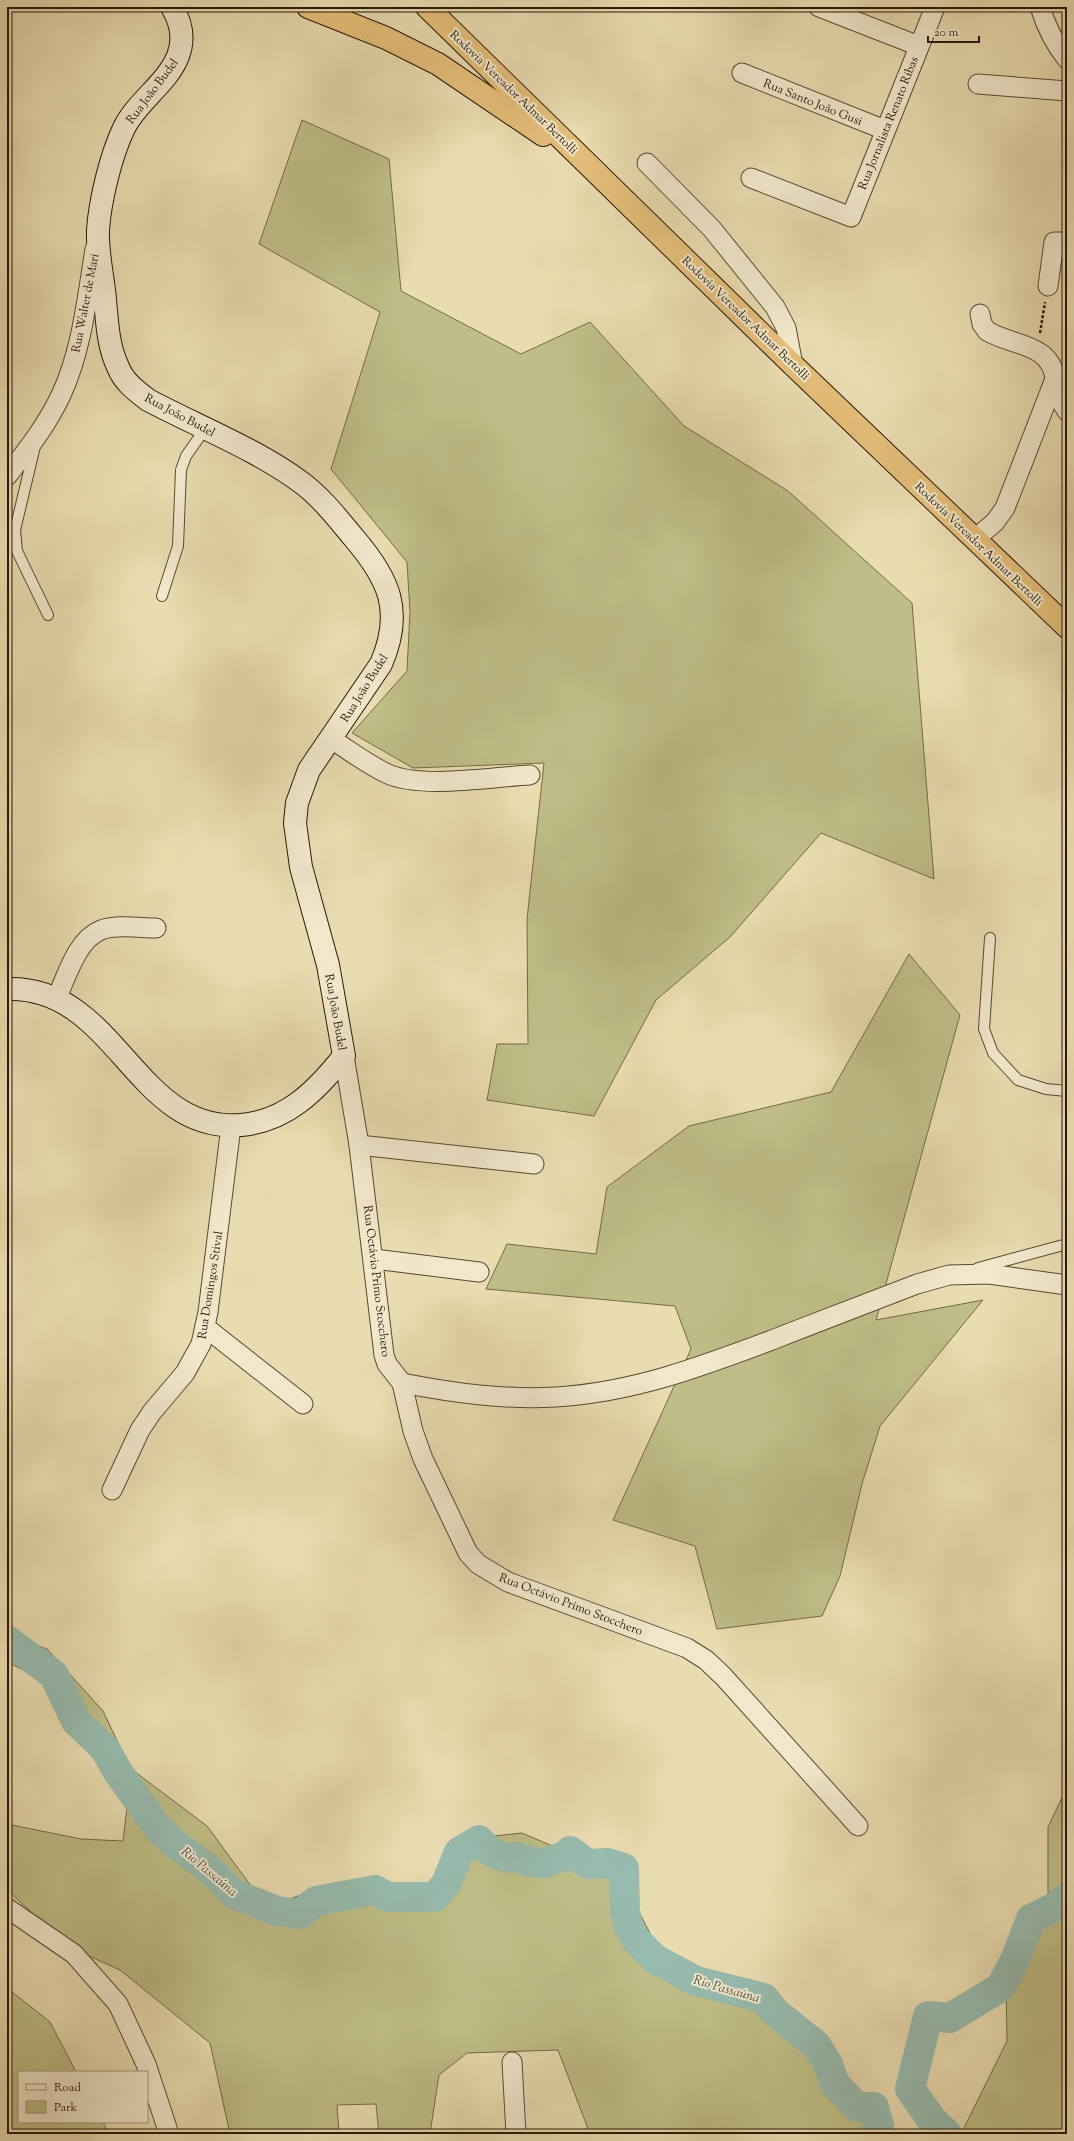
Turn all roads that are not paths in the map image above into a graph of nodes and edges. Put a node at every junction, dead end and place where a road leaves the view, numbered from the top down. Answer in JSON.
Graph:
{"nodes":[{"id":1,"x":172,"y":7,"type":"edge"},
{"id":2,"x":308,"y":7,"type":"edge"},
{"id":3,"x":427,"y":7,"type":"edge"},
{"id":4,"x":443,"y":7,"type":"edge"},
{"id":5,"x":818,"y":7,"type":"edge"},
{"id":6,"x":935,"y":7,"type":"edge"},
{"id":7,"x":1040,"y":7,"type":"edge"},
{"id":8,"x":919,"y":46,"type":"junction"},
{"id":9,"x":1067,"y":59,"type":"edge"},
{"id":10,"x":492,"y":72,"type":"junction"},
{"id":11,"x":742,"y":73,"type":"dead end"},
{"id":12,"x":978,"y":84,"type":"dead end"},
{"id":13,"x":1067,"y":91,"type":"edge"},
{"id":14,"x":885,"y":130,"type":"junction"},
{"id":15,"x":647,"y":163,"type":"dead end"},
{"id":16,"x":601,"y":176,"type":"junction"},
{"id":17,"x":752,"y":178,"type":"dead end"},
{"id":18,"x":98,"y":230,"type":"junction"},
{"id":19,"x":1067,"y":242,"type":"edge"},
{"id":20,"x":1048,"y":286,"type":"road end"},
{"id":21,"x":980,"y":314,"type":"dead end"},
{"id":22,"x":793,"y":365,"type":"junction"},
{"id":23,"x":1052,"y":387,"type":"junction"},
{"id":24,"x":1067,"y":411,"type":"edge"},
{"id":25,"x":205,"y":429,"type":"junction"},
{"id":26,"x":38,"y":435,"type":"junction"},
{"id":27,"x":7,"y":476,"type":"edge"},
{"id":28,"x":975,"y":539,"type":"junction"},
{"id":29,"x":162,"y":596,"type":"dead end"},
{"id":30,"x":48,"y":615,"type":"dead end"},
{"id":31,"x":1067,"y":628,"type":"edge"},
{"id":32,"x":331,"y":739,"type":"junction"},
{"id":33,"x":530,"y":775,"type":"dead end"},
{"id":34,"x":156,"y":928,"type":"dead end"},
{"id":35,"x":990,"y":938,"type":"dead end"},
{"id":36,"x":7,"y":989,"type":"edge"},
{"id":37,"x":56,"y":999,"type":"junction"},
{"id":38,"x":344,"y":1056,"type":"junction"},
{"id":39,"x":1067,"y":1091,"type":"edge"},
{"id":40,"x":231,"y":1126,"type":"junction"},
{"id":41,"x":359,"y":1145,"type":"junction"},
{"id":42,"x":534,"y":1164,"type":"dead end"},
{"id":43,"x":1067,"y":1244,"type":"edge"},
{"id":44,"x":374,"y":1259,"type":"junction"},
{"id":45,"x":479,"y":1272,"type":"dead end"},
{"id":46,"x":949,"y":1275,"type":"junction"},
{"id":47,"x":1067,"y":1285,"type":"edge"},
{"id":48,"x":205,"y":1327,"type":"junction"},
{"id":49,"x":402,"y":1383,"type":"junction"},
{"id":50,"x":303,"y":1404,"type":"dead end"},
{"id":51,"x":112,"y":1490,"type":"dead end"},
{"id":52,"x":858,"y":1826,"type":"dead end"},
{"id":53,"x":7,"y":1908,"type":"edge"},
{"id":54,"x":512,"y":2062,"type":"dead end"},
{"id":55,"x":169,"y":2134,"type":"edge"},
{"id":56,"x":516,"y":2134,"type":"edge"}],
"edges":[{"from":1,"to":18,"type":"street","name":"Rua João Budel"},
{"from":2,"to":16,"type":"highway"},
{"from":3,"to":10,"type":"highway","name":"Rodovia Vereador Admar Bertolli"},
{"from":4,"to":10,"type":"highway"},
{"from":5,"to":8,"type":"street"},
{"from":6,"to":8,"type":"street","name":"Rua Jornalista Renato Ribas"},
{"from":7,"to":9,"type":"street"},
{"from":8,"to":14,"type":"street","name":"Rua Jornalista Renato Ribas"},
{"from":10,"to":16,"type":"highway","name":"Rodovia Vereador Admar Bertolli"},
{"from":11,"to":14,"type":"street","name":"Rua Santo João Gusi"},
{"from":12,"to":13,"type":"street"},
{"from":14,"to":17,"type":"street","name":"Rua Jornalista Renato Ribas"},
{"from":15,"to":22,"type":"street"},
{"from":16,"to":22,"type":"highway","name":"Rodovia Vereador Admar Bertolli"},
{"from":18,"to":25,"type":"street","name":"Rua João Budel"},
{"from":18,"to":26,"type":"street","name":"Rua Walter de Mari"},
{"from":19,"to":20,"type":"street"},
{"from":21,"to":23,"type":"street"},
{"from":22,"to":28,"type":"highway","name":"Rodovia Vereador Admar Bertolli"},
{"from":23,"to":24,"type":"street"},
{"from":23,"to":28,"type":"street"},
{"from":25,"to":29,"type":"lane"},
{"from":25,"to":32,"type":"street","name":"Rua João Budel"},
{"from":26,"to":27,"type":"street","name":"Rua Walter de Mari"},
{"from":26,"to":30,"type":"lane"},
{"from":28,"to":31,"type":"highway","name":"Rodovia Vereador Admar Bertolli"},
{"from":32,"to":33,"type":"street"},
{"from":32,"to":38,"type":"street","name":"Rua João Budel"},
{"from":34,"to":37,"type":"street"},
{"from":35,"to":39,"type":"lane"},
{"from":36,"to":37,"type":"street","name":"Rua João Budel"},
{"from":37,"to":40,"type":"street","name":"Rua João Budel"},
{"from":38,"to":40,"type":"street","name":"Rua João Budel"},
{"from":38,"to":41,"type":"street","name":"Rua Octávio Primo Stocchero"},
{"from":40,"to":48,"type":"street","name":"Rua Domingos Stival"},
{"from":41,"to":42,"type":"street"},
{"from":41,"to":44,"type":"street","name":"Rua Octávio Primo Stocchero"},
{"from":43,"to":46,"type":"lane"},
{"from":44,"to":45,"type":"street"},
{"from":44,"to":49,"type":"street","name":"Rua Octávio Primo Stocchero"},
{"from":46,"to":47,"type":"street"},
{"from":46,"to":49,"type":"street"},
{"from":48,"to":50,"type":"street"},
{"from":48,"to":51,"type":"street","name":"Rua Domingos Stival"},
{"from":49,"to":52,"type":"street","name":"Rua Octávio Primo Stocchero"},
{"from":53,"to":55,"type":"street"},
{"from":54,"to":56,"type":"street"}]}
